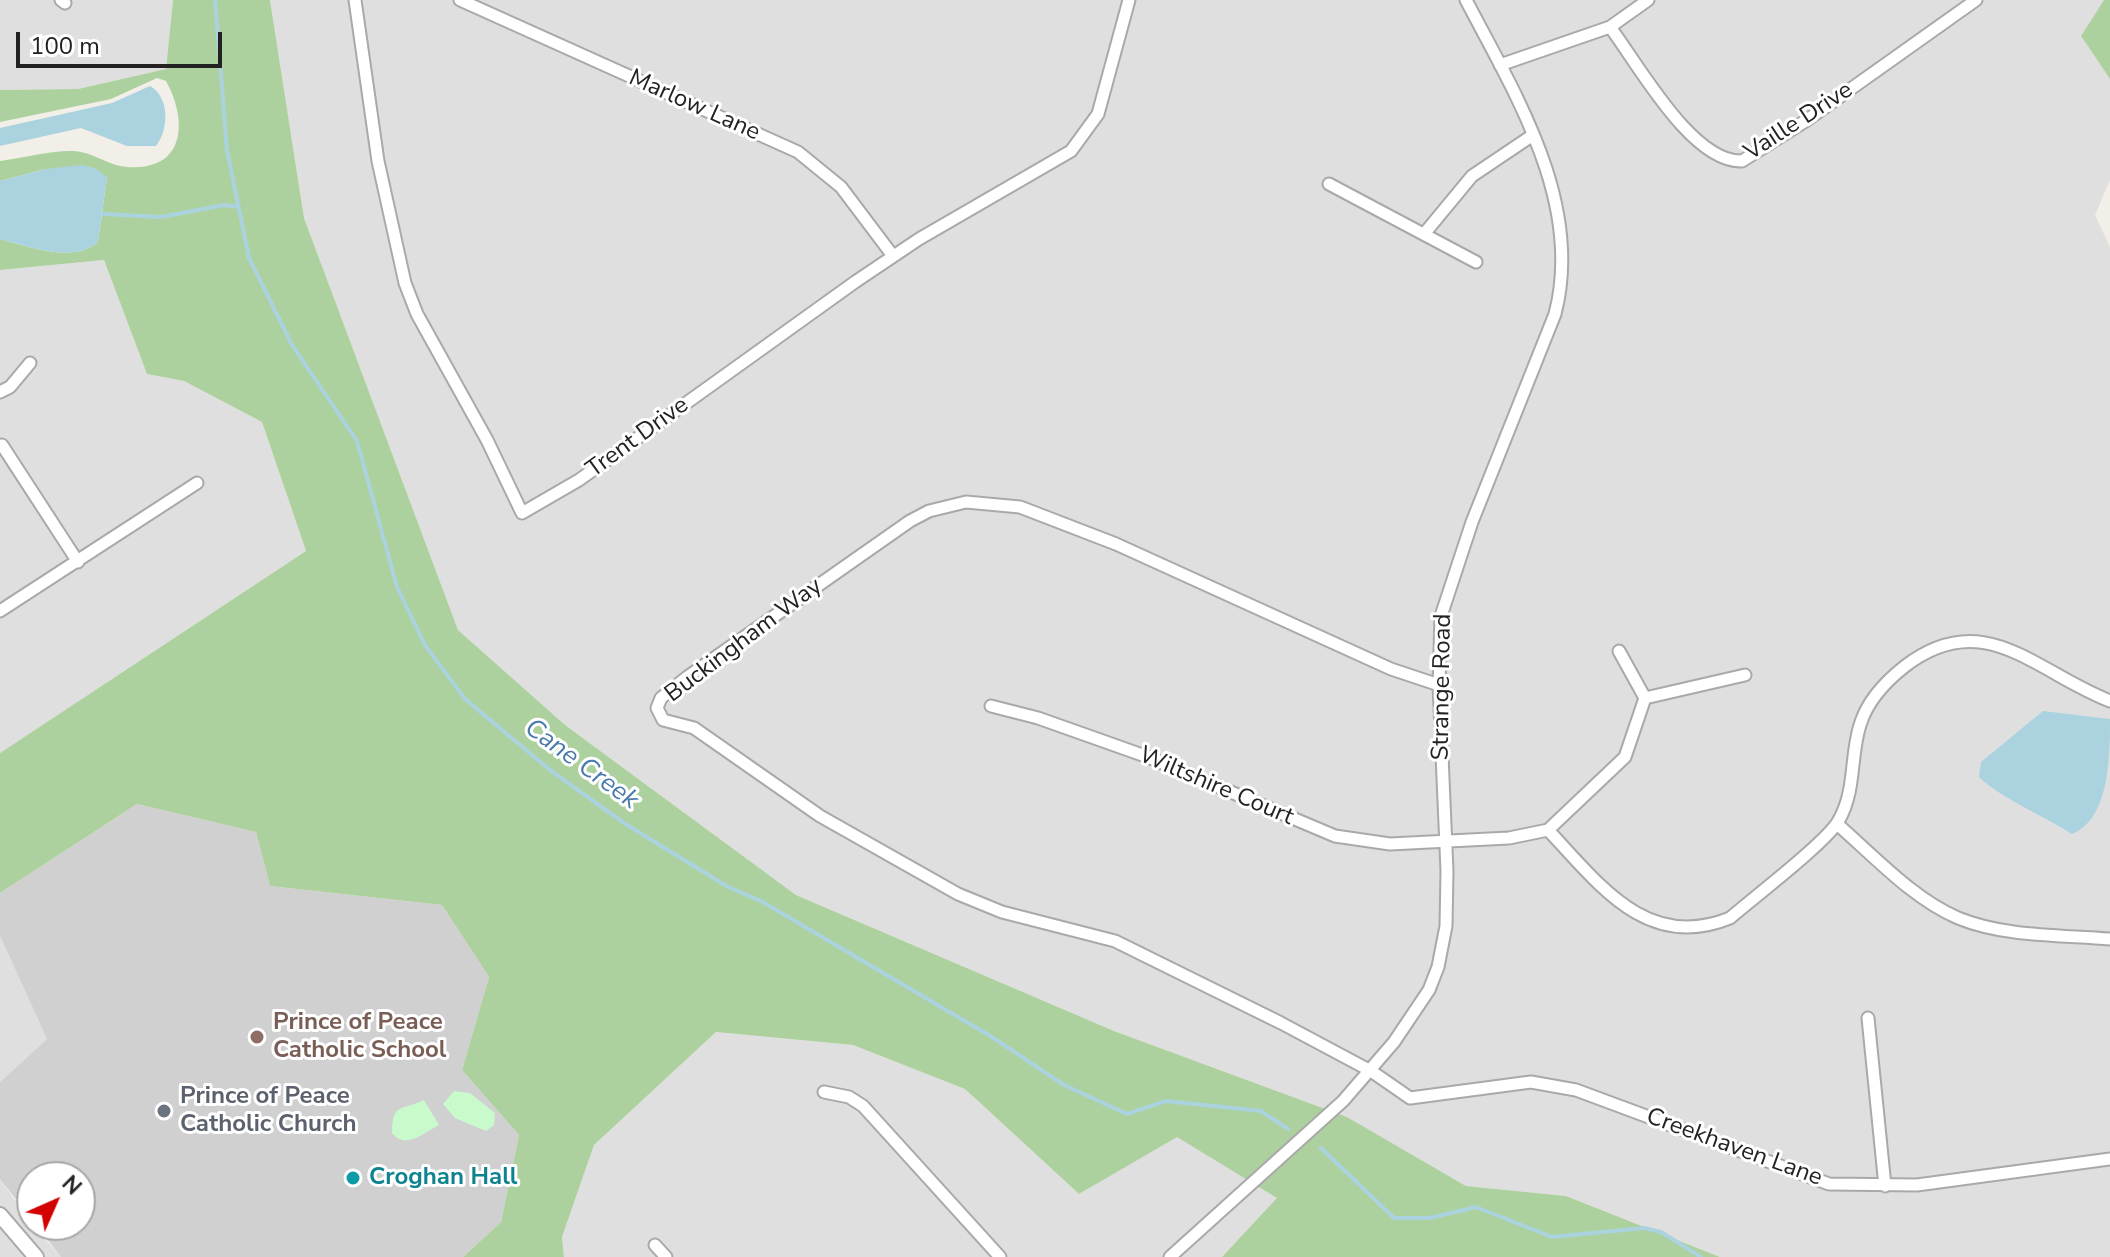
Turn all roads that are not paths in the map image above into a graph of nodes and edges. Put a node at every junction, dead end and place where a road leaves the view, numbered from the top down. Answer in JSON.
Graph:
{"nodes":[{"id":1,"x":355,"y":0,"type":"edge"},
{"id":2,"x":460,"y":0,"type":"edge"},
{"id":3,"x":1129,"y":0,"type":"edge"},
{"id":4,"x":1466,"y":0,"type":"edge"},
{"id":5,"x":1648,"y":0,"type":"edge"},
{"id":6,"x":1976,"y":0,"type":"edge"},
{"id":7,"x":1610,"y":27,"type":"junction"},
{"id":8,"x":1500,"y":65,"type":"junction"},
{"id":9,"x":1533,"y":135,"type":"junction"},
{"id":10,"x":1329,"y":184,"type":"dead end"},
{"id":11,"x":1424,"y":234,"type":"junction"},
{"id":12,"x":893,"y":256,"type":"junction"},
{"id":13,"x":1476,"y":262,"type":"dead end"},
{"id":14,"x":30,"y":363,"type":"dead end"},
{"id":15,"x":0,"y":392,"type":"edge"},
{"id":16,"x":2,"y":445,"type":"dead end"},
{"id":17,"x":197,"y":483,"type":"dead end"},
{"id":18,"x":78,"y":562,"type":"junction"},
{"id":19,"x":0,"y":611,"type":"edge"},
{"id":20,"x":1619,"y":651,"type":"dead end"},
{"id":21,"x":1745,"y":675,"type":"dead end"},
{"id":22,"x":1439,"y":685,"type":"junction"},
{"id":23,"x":1645,"y":698,"type":"junction"},
{"id":24,"x":2110,"y":701,"type":"edge"},
{"id":25,"x":991,"y":706,"type":"dead end"},
{"id":26,"x":1837,"y":824,"type":"junction"},
{"id":27,"x":1548,"y":830,"type":"junction"},
{"id":28,"x":1445,"y":839,"type":"junction"},
{"id":29,"x":2110,"y":939,"type":"edge"},
{"id":30,"x":1868,"y":1018,"type":"dead end"},
{"id":31,"x":1371,"y":1071,"type":"junction"},
{"id":32,"x":824,"y":1092,"type":"dead end"},
{"id":33,"x":2110,"y":1159,"type":"edge"},
{"id":34,"x":1885,"y":1186,"type":"junction"},
{"id":35,"x":0,"y":1215,"type":"edge"},
{"id":36,"x":655,"y":1245,"type":"dead end"},
{"id":37,"x":36,"y":1257,"type":"edge"},
{"id":38,"x":666,"y":1257,"type":"edge"},
{"id":39,"x":1000,"y":1257,"type":"edge"},
{"id":40,"x":1170,"y":1257,"type":"edge"}],
"edges":[{"from":1,"to":12,"type":"street","name":"Trent Drive"},
{"from":2,"to":12,"type":"street","name":"Marlow Lane"},
{"from":3,"to":12,"type":"street","name":"Trent Drive"},
{"from":4,"to":8,"type":"street","name":"Strange Road"},
{"from":5,"to":7,"type":"street"},
{"from":6,"to":7,"type":"street","name":"Vaille Drive"},
{"from":7,"to":8,"type":"street"},
{"from":8,"to":9,"type":"street","name":"Strange Road"},
{"from":9,"to":11,"type":"street"},
{"from":9,"to":22,"type":"street","name":"Strange Road"},
{"from":10,"to":11,"type":"street"},
{"from":11,"to":13,"type":"street"},
{"from":14,"to":15,"type":"street"},
{"from":16,"to":18,"type":"street"},
{"from":17,"to":18,"type":"street"},
{"from":18,"to":19,"type":"street"},
{"from":20,"to":23,"type":"street"},
{"from":21,"to":23,"type":"street"},
{"from":22,"to":28,"type":"street","name":"Strange Road"},
{"from":22,"to":31,"type":"street","name":"Buckingham Way"},
{"from":23,"to":27,"type":"street"},
{"from":24,"to":26,"type":"street"},
{"from":25,"to":28,"type":"street","name":"Wiltshire Court"},
{"from":26,"to":27,"type":"street"},
{"from":26,"to":29,"type":"street"},
{"from":27,"to":28,"type":"street","name":"Wiltshire Court"},
{"from":28,"to":31,"type":"street","name":"Strange Road"},
{"from":30,"to":34,"type":"street"},
{"from":31,"to":34,"type":"street","name":"Creekhaven Lane"},
{"from":31,"to":40,"type":"street","name":"Strange Road"},
{"from":32,"to":39,"type":"street"},
{"from":33,"to":34,"type":"street","name":"Creekhaven Lane"},
{"from":35,"to":37,"type":"street"},
{"from":36,"to":38,"type":"street"}]}
